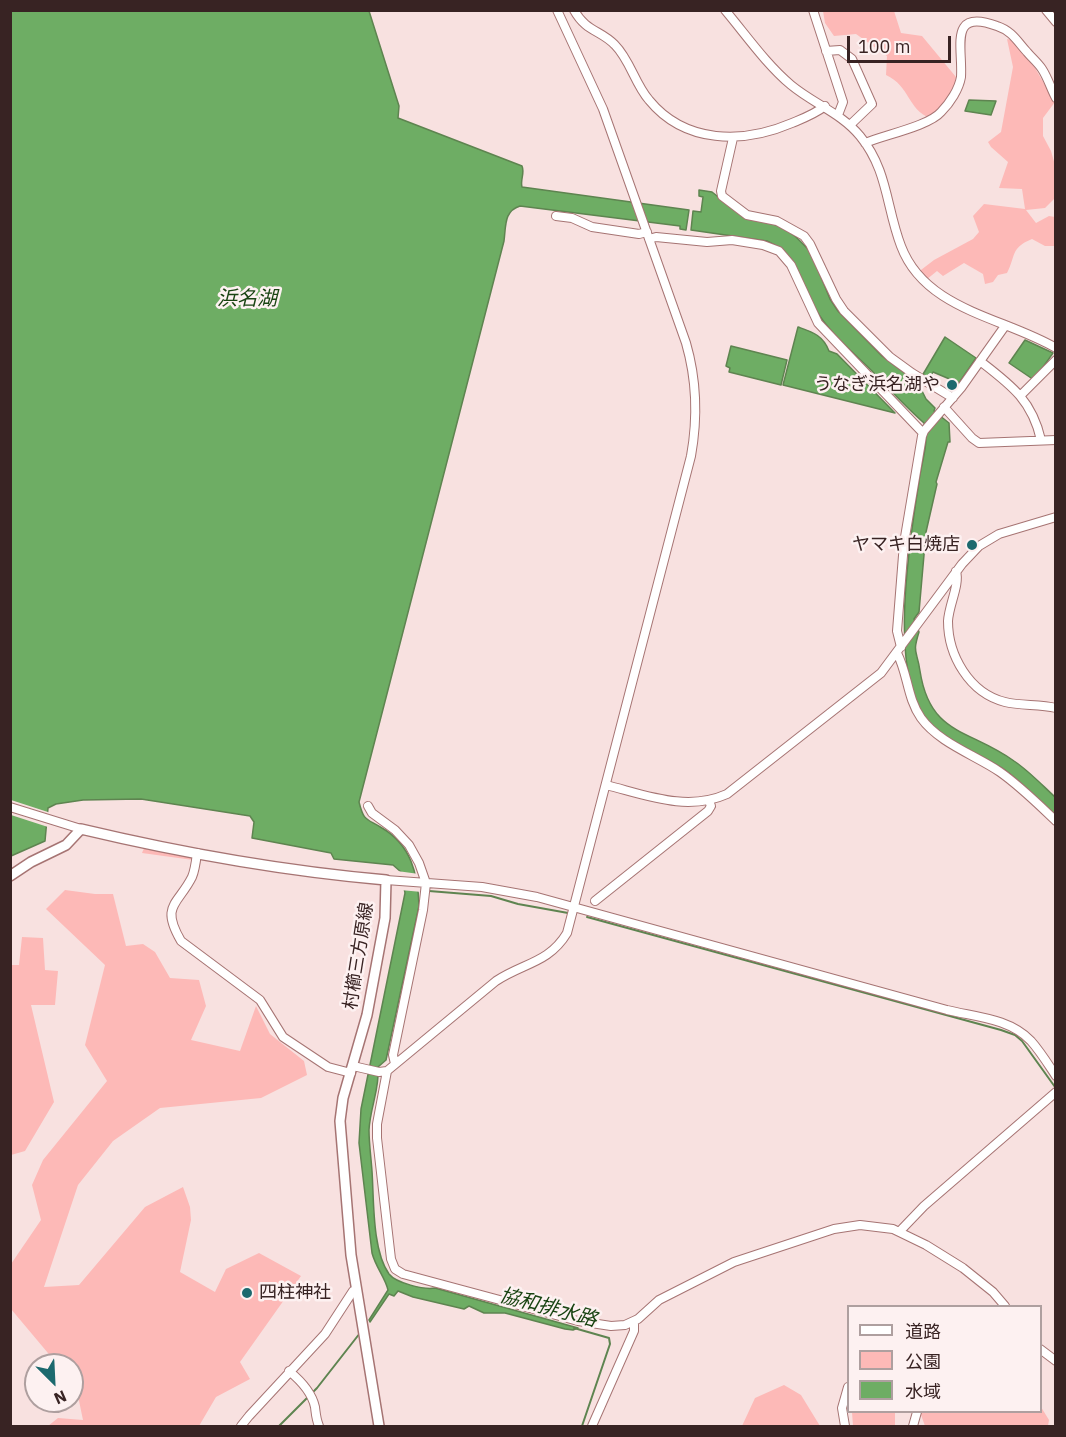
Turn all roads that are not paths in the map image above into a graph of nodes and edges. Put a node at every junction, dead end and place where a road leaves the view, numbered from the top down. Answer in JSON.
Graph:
{"nodes":[{"id":1,"x":557,"y":10,"type":"edge"},
{"id":2,"x":574,"y":10,"type":"edge"},
{"id":3,"x":725,"y":10,"type":"edge"},
{"id":4,"x":813,"y":10,"type":"edge"},
{"id":5,"x":1046,"y":10,"type":"edge"},
{"id":6,"x":1056,"y":22,"type":"edge"},
{"id":7,"x":582,"y":23,"type":"junction"},
{"id":8,"x":567,"y":31,"type":"junction"},
{"id":9,"x":826,"y":51,"type":"junction"},
{"id":10,"x":1056,"y":98,"type":"edge"},
{"id":11,"x":825,"y":106,"type":"junction"},
{"id":12,"x":838,"y":115,"type":"junction"},
{"id":13,"x":850,"y":125,"type":"junction"},
{"id":14,"x":733,"y":138,"type":"junction"},
{"id":15,"x":865,"y":143,"type":"junction"},
{"id":16,"x":556,"y":216,"type":"dead end"},
{"id":17,"x":647,"y":233,"type":"junction"},
{"id":18,"x":1005,"y":326,"type":"junction"},
{"id":19,"x":1056,"y":348,"type":"edge"},
{"id":20,"x":1056,"y":360,"type":"edge"},
{"id":21,"x":980,"y":361,"type":"junction"},
{"id":22,"x":1020,"y":396,"type":"junction"},
{"id":23,"x":952,"y":398,"type":"junction"},
{"id":24,"x":943,"y":409,"type":"junction"},
{"id":25,"x":924,"y":432,"type":"junction"},
{"id":26,"x":1041,"y":440,"type":"junction"},
{"id":27,"x":1056,"y":440,"type":"edge"},
{"id":28,"x":1056,"y":518,"type":"edge"},
{"id":29,"x":956,"y":571,"type":"junction"},
{"id":30,"x":901,"y":648,"type":"junction"},
{"id":31,"x":1056,"y":708,"type":"edge"},
{"id":32,"x":606,"y":785,"type":"junction"},
{"id":33,"x":709,"y":801,"type":"junction"},
{"id":34,"x":368,"y":806,"type":"dead end"},
{"id":35,"x":10,"y":807,"type":"edge"},
{"id":36,"x":1056,"y":821,"type":"edge"},
{"id":37,"x":81,"y":829,"type":"junction"},
{"id":38,"x":197,"y":854,"type":"junction"},
{"id":39,"x":10,"y":876,"type":"edge"},
{"id":40,"x":386,"y":880,"type":"junction"},
{"id":41,"x":424,"y":883,"type":"junction"},
{"id":42,"x":595,"y":902,"type":"dead end"},
{"id":43,"x":574,"y":907,"type":"junction"},
{"id":44,"x":395,"y":1064,"type":"junction"},
{"id":45,"x":354,"y":1069,"type":"junction"},
{"id":46,"x":383,"y":1072,"type":"junction"},
{"id":47,"x":1056,"y":1076,"type":"edge"},
{"id":48,"x":1056,"y":1092,"type":"edge"},
{"id":49,"x":900,"y":1232,"type":"junction"},
{"id":50,"x":356,"y":1290,"type":"junction"},
{"id":51,"x":1004,"y":1305,"type":"edge"},
{"id":52,"x":634,"y":1321,"type":"junction"},
{"id":53,"x":1042,"y":1350,"type":"edge"},
{"id":54,"x":1056,"y":1361,"type":"edge"},
{"id":55,"x":289,"y":1371,"type":"junction"},
{"id":56,"x":847,"y":1394,"type":"edge"},
{"id":57,"x":241,"y":1426,"type":"edge"},
{"id":58,"x":319,"y":1426,"type":"edge"},
{"id":59,"x":380,"y":1426,"type":"edge"},
{"id":60,"x":592,"y":1426,"type":"edge"},
{"id":61,"x":845,"y":1426,"type":"edge"}],
"edges":[{"from":1,"to":8,"type":"street"},
{"from":2,"to":7,"type":"street"},
{"from":3,"to":11,"type":"street"},
{"from":4,"to":9,"type":"street"},
{"from":5,"to":6,"type":"street"},
{"from":7,"to":8,"type":"street"},
{"from":7,"to":14,"type":"street"},
{"from":8,"to":17,"type":"street"},
{"from":9,"to":12,"type":"street"},
{"from":9,"to":13,"type":"street"},
{"from":10,"to":15,"type":"street"},
{"from":11,"to":12,"type":"street"},
{"from":11,"to":14,"type":"street"},
{"from":12,"to":13,"type":"street"},
{"from":13,"to":15,"type":"street"},
{"from":14,"to":23,"type":"street"},
{"from":15,"to":18,"type":"street"},
{"from":16,"to":17,"type":"street"},
{"from":17,"to":25,"type":"street"},
{"from":17,"to":32,"type":"street"},
{"from":18,"to":19,"type":"street"},
{"from":18,"to":21,"type":"street"},
{"from":20,"to":22,"type":"street"},
{"from":21,"to":22,"type":"street"},
{"from":21,"to":23,"type":"street"},
{"from":22,"to":26,"type":"street"},
{"from":23,"to":24,"type":"street"},
{"from":24,"to":25,"type":"street"},
{"from":24,"to":26,"type":"street"},
{"from":25,"to":30,"type":"street"},
{"from":26,"to":27,"type":"street"},
{"from":28,"to":29,"type":"street"},
{"from":29,"to":30,"type":"street"},
{"from":29,"to":31,"type":"street"},
{"from":30,"to":33,"type":"street"},
{"from":30,"to":36,"type":"street"},
{"from":32,"to":33,"type":"street"},
{"from":32,"to":43,"type":"street"},
{"from":33,"to":42,"type":"street"},
{"from":34,"to":41,"type":"street"},
{"from":35,"to":37,"type":"street"},
{"from":37,"to":38,"type":"main road","name":"村櫛三方原線"},
{"from":37,"to":39,"type":"main road"},
{"from":38,"to":40,"type":"main road","name":"村櫛三方原線"},
{"from":38,"to":45,"type":"street"},
{"from":40,"to":41,"type":"street"},
{"from":40,"to":45,"type":"main road","name":"村櫛三方原線"},
{"from":41,"to":43,"type":"street"},
{"from":41,"to":44,"type":"street"},
{"from":43,"to":44,"type":"street"},
{"from":43,"to":47,"type":"street"},
{"from":44,"to":46,"type":"street"},
{"from":45,"to":46,"type":"street"},
{"from":45,"to":50,"type":"main road","name":"村櫛三方原線"},
{"from":46,"to":52,"type":"street"},
{"from":48,"to":49,"type":"street"},
{"from":49,"to":51,"type":"street"},
{"from":49,"to":52,"type":"street"},
{"from":50,"to":55,"type":"street"},
{"from":50,"to":59,"type":"main road","name":"村櫛三方原線"},
{"from":52,"to":60,"type":"street"},
{"from":53,"to":54,"type":"street"},
{"from":55,"to":57,"type":"street"},
{"from":55,"to":58,"type":"street"},
{"from":56,"to":61,"type":"street"}]}
